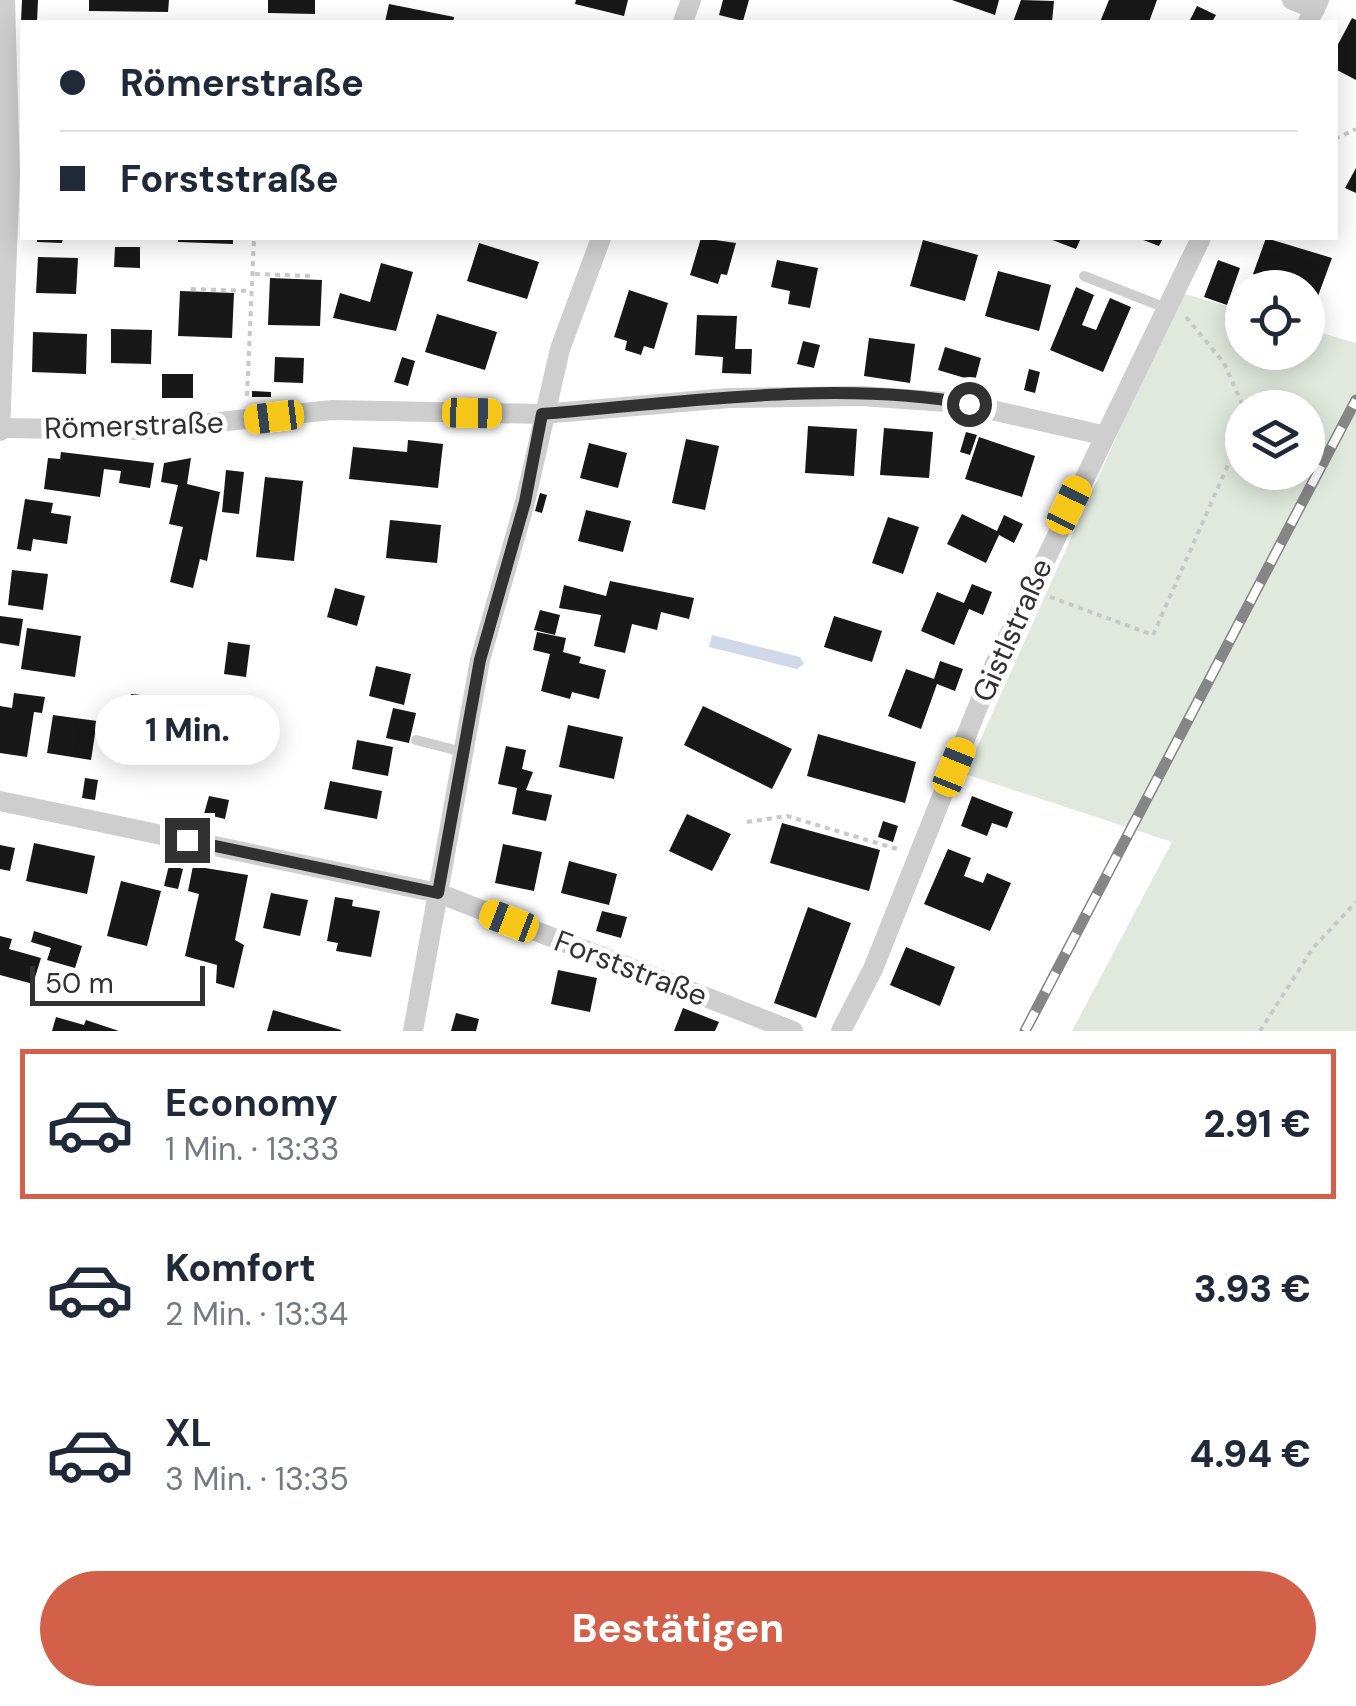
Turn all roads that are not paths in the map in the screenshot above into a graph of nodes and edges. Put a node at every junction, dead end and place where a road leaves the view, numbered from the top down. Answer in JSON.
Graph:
{"nodes":[{"id":1,"x":6,"y":0,"type":"edge"},
{"id":2,"x":1292,"y":0,"type":"edge"},
{"id":3,"x":1314,"y":10,"type":"edge"},
{"id":4,"x":599,"y":240,"type":"edge"},
{"id":5,"x":1199,"y":240,"type":"edge"},
{"id":6,"x":1084,"y":276,"type":"dead end"},
{"id":7,"x":1168,"y":303,"type":"junction"},
{"id":8,"x":542,"y":414,"type":"junction"},
{"id":9,"x":0,"y":429,"type":"edge"},
{"id":10,"x":1102,"y":435,"type":"junction"},
{"id":11,"x":416,"y":740,"type":"dead end"},
{"id":12,"x":464,"y":752,"type":"junction"},
{"id":13,"x":0,"y":801,"type":"edge"},
{"id":14,"x":438,"y":893,"type":"junction"},
{"id":15,"x":413,"y":1031,"type":"edge"},
{"id":16,"x":793,"y":1031,"type":"edge"},
{"id":17,"x":841,"y":1031,"type":"edge"}],
"edges":[{"from":1,"to":9,"type":"street"},
{"from":2,"to":3,"type":"street"},
{"from":4,"to":8,"type":"street"},
{"from":5,"to":7,"type":"street","name":"Gistlstraße"},
{"from":6,"to":7,"type":"lane"},
{"from":7,"to":10,"type":"street","name":"Gistlstraße"},
{"from":8,"to":9,"type":"street","name":"Römerstraße"},
{"from":8,"to":10,"type":"street","name":"Römerstraße"},
{"from":8,"to":12,"type":"street"},
{"from":10,"to":17,"type":"street","name":"Gistlstraße"},
{"from":11,"to":12,"type":"lane"},
{"from":12,"to":14,"type":"street"},
{"from":13,"to":14,"type":"street","name":"Forststraße"},
{"from":14,"to":15,"type":"street"},
{"from":14,"to":16,"type":"street","name":"Forststraße"}]}
